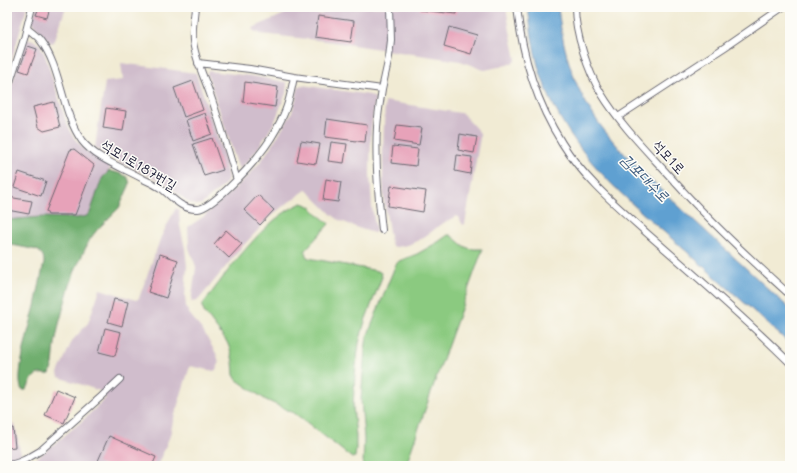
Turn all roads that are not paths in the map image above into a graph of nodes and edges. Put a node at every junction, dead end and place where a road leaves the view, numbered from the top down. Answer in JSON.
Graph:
{"nodes":[{"id":1,"x":32,"y":7,"type":"edge"},
{"id":2,"x":195,"y":7,"type":"edge"},
{"id":3,"x":390,"y":7,"type":"edge"},
{"id":4,"x":517,"y":7,"type":"edge"},
{"id":5,"x":575,"y":7,"type":"edge"},
{"id":6,"x":783,"y":7,"type":"edge"},
{"id":7,"x":27,"y":28,"type":"junction"},
{"id":8,"x":198,"y":63,"type":"junction"},
{"id":9,"x":294,"y":77,"type":"junction"},
{"id":10,"x":382,"y":89,"type":"junction"},
{"id":11,"x":7,"y":91,"type":"edge"},
{"id":12,"x":618,"y":117,"type":"junction"},
{"id":13,"x":237,"y":180,"type":"junction"},
{"id":14,"x":382,"y":230,"type":"dead end"},
{"id":15,"x":790,"y":295,"type":"edge"},
{"id":16,"x":790,"y":363,"type":"edge"},
{"id":17,"x":120,"y":379,"type":"dead end"},
{"id":18,"x":7,"y":465,"type":"edge"}],
"edges":[{"from":1,"to":7,"type":"lane"},
{"from":2,"to":8,"type":"lane"},
{"from":3,"to":10,"type":"lane"},
{"from":4,"to":16,"type":"lane"},
{"from":5,"to":12,"type":"lane","name":"석모1로"},
{"from":6,"to":12,"type":"lane"},
{"from":7,"to":11,"type":"lane"},
{"from":7,"to":13,"type":"lane","name":"석모1로187번길"},
{"from":8,"to":9,"type":"lane"},
{"from":8,"to":13,"type":"lane"},
{"from":9,"to":10,"type":"lane"},
{"from":9,"to":13,"type":"lane","name":"석모1로187번길"},
{"from":10,"to":14,"type":"lane"},
{"from":12,"to":15,"type":"lane","name":"석모1로"},
{"from":17,"to":18,"type":"lane"}]}
